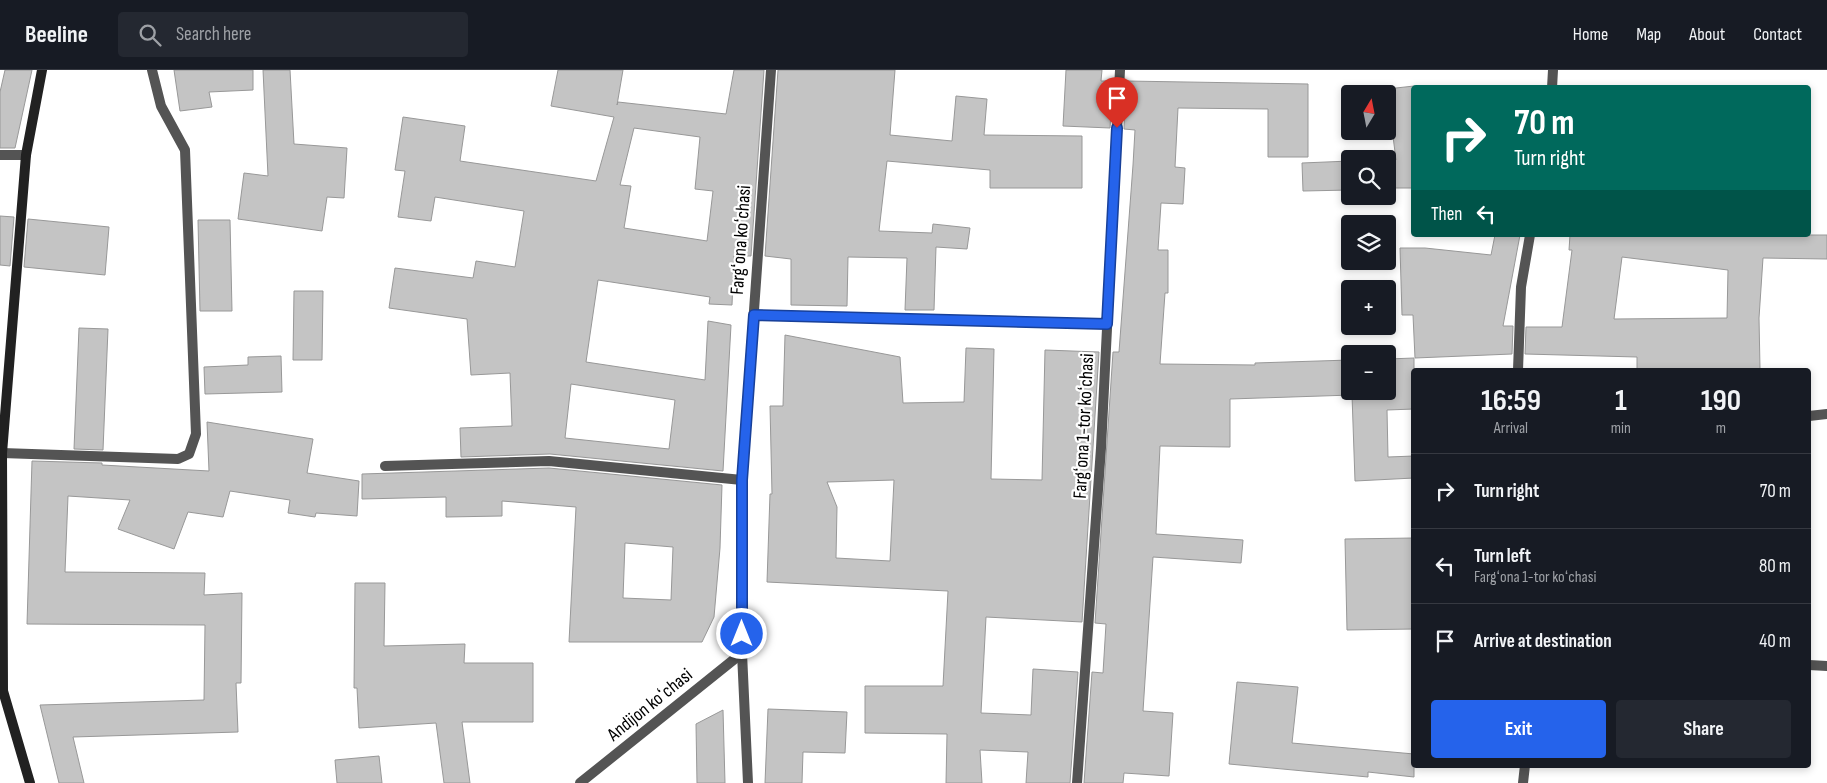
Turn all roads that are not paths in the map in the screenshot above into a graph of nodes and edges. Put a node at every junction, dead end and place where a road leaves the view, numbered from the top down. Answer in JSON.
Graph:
{"nodes":[{"id":1,"x":42,"y":70,"type":"edge"},
{"id":2,"x":152,"y":70,"type":"edge"},
{"id":3,"x":771,"y":70,"type":"edge"},
{"id":4,"x":1120,"y":70,"type":"edge"},
{"id":5,"x":1553,"y":70,"type":"edge"},
{"id":6,"x":1552,"y":85,"type":"edge"},
{"id":7,"x":0,"y":155,"type":"edge"},
{"id":8,"x":26,"y":155,"type":"junction"},
{"id":9,"x":1530,"y":237,"type":"edge"},
{"id":10,"x":754,"y":315,"type":"junction"},
{"id":11,"x":1107,"y":324,"type":"junction"},
{"id":12,"x":1518,"y":368,"type":"edge"},
{"id":13,"x":1827,"y":414,"type":"edge"},
{"id":14,"x":1811,"y":416,"type":"edge"},
{"id":15,"x":2,"y":453,"type":"junction"},
{"id":16,"x":385,"y":466,"type":"dead end"},
{"id":17,"x":742,"y":480,"type":"junction"},
{"id":18,"x":742,"y":653,"type":"junction"},
{"id":19,"x":1811,"y":665,"type":"edge"},
{"id":20,"x":1827,"y":666,"type":"edge"},
{"id":21,"x":1,"y":669,"type":"edge"},
{"id":22,"x":1525,"y":768,"type":"edge"},
{"id":23,"x":30,"y":783,"type":"edge"},
{"id":24,"x":580,"y":783,"type":"edge"},
{"id":25,"x":748,"y":783,"type":"edge"},
{"id":26,"x":1077,"y":783,"type":"edge"},
{"id":27,"x":1523,"y":783,"type":"edge"}],
"edges":[{"from":1,"to":8,"type":"street"},
{"from":2,"to":15,"type":"street"},
{"from":3,"to":10,"type":"street","name":"Fargʻona koʻchasi"},
{"from":4,"to":11,"type":"street","name":"Fargʻona 1-tor koʻchasi"},
{"from":5,"to":6,"type":"street"},
{"from":7,"to":8,"type":"street"},
{"from":8,"to":15,"type":"street"},
{"from":9,"to":12,"type":"street"},
{"from":10,"to":11,"type":"street"},
{"from":10,"to":17,"type":"street","name":"Fargʻona koʻchasi"},
{"from":11,"to":26,"type":"street","name":"Fargʻona 1-tor koʻchasi"},
{"from":13,"to":14,"type":"street"},
{"from":15,"to":21,"type":"street"},
{"from":16,"to":17,"type":"street"},
{"from":17,"to":18,"type":"street","name":"Fargʻona koʻchasi"},
{"from":18,"to":24,"type":"street","name":"Andijon koʻchasi"},
{"from":18,"to":25,"type":"street","name":"Fargʻona koʻchasi"},
{"from":19,"to":20,"type":"street"},
{"from":21,"to":23,"type":"street"},
{"from":22,"to":27,"type":"street"}]}
